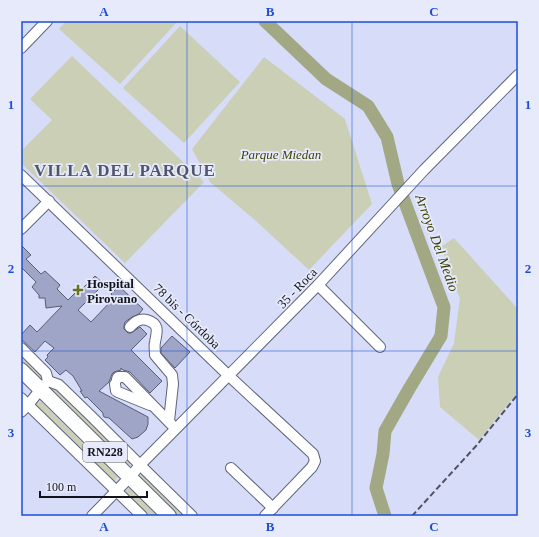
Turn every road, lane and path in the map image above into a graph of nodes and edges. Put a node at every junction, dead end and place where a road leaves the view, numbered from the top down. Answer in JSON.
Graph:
{"nodes":[{"id":1,"x":44,"y":22,"type":"edge"},
{"id":2,"x":21,"y":48,"type":"edge"},
{"id":3,"x":518,"y":75,"type":"edge"},
{"id":4,"x":21,"y":175,"type":"edge"},
{"id":5,"x":49,"y":201,"type":"junction"},
{"id":6,"x":21,"y":229,"type":"edge"},
{"id":7,"x":318,"y":285,"type":"junction"},
{"id":8,"x":130,"y":327,"type":"dead end"},
{"id":9,"x":380,"y":347,"type":"dead end"},
{"id":10,"x":21,"y":348,"type":"edge"},
{"id":11,"x":21,"y":370,"type":"edge"},
{"id":12,"x":229,"y":376,"type":"junction"},
{"id":13,"x":44,"y":384,"type":"junction"},
{"id":14,"x":23,"y":405,"type":"edge"},
{"id":15,"x":155,"y":407,"type":"junction"},
{"id":16,"x":168,"y":422,"type":"junction"},
{"id":17,"x":176,"y":429,"type":"junction"},
{"id":18,"x":140,"y":465,"type":"junction"},
{"id":19,"x":231,"y":468,"type":"dead end"},
{"id":20,"x":130,"y":477,"type":"junction"},
{"id":21,"x":116,"y":491,"type":"junction"},
{"id":22,"x":272,"y":508,"type":"junction"},
{"id":23,"x":92,"y":516,"type":"edge"},
{"id":24,"x":142,"y":516,"type":"edge"},
{"id":25,"x":169,"y":516,"type":"edge"},
{"id":26,"x":192,"y":516,"type":"edge"},
{"id":27,"x":265,"y":516,"type":"edge"}],
"edges":[{"from":1,"to":2,"type":"street"},
{"from":3,"to":7,"type":"street","name":"35 - Roca"},
{"from":4,"to":5,"type":"street","name":"78 bis - Córdoba"},
{"from":5,"to":6,"type":"street"},
{"from":5,"to":12,"type":"street","name":"78 bis - Córdoba"},
{"from":7,"to":9,"type":"street"},
{"from":7,"to":12,"type":"street","name":"35 - Roca"},
{"from":8,"to":16,"type":"street"},
{"from":10,"to":13,"type":"street"},
{"from":11,"to":13,"type":"highway","number":"RN228"},
{"from":12,"to":17,"type":"street","name":"35 - Roca"},
{"from":12,"to":22,"type":"street","name":"78 bis - Córdoba"},
{"from":13,"to":14,"type":"street"},
{"from":13,"to":18,"type":"street"},
{"from":13,"to":20,"type":"highway","number":"RN228"},
{"from":14,"to":21,"type":"street"},
{"from":15,"to":15,"type":"street"},
{"from":15,"to":16,"type":"street"},
{"from":16,"to":17,"type":"street"},
{"from":17,"to":18,"type":"street","name":"35 - Roca"},
{"from":18,"to":20,"type":"street","name":"35 - Roca"},
{"from":18,"to":26,"type":"street"},
{"from":19,"to":22,"type":"street"},
{"from":20,"to":21,"type":"street","name":"35 - Roca"},
{"from":20,"to":25,"type":"highway","number":"RN228"},
{"from":21,"to":23,"type":"street","name":"35 - Roca"},
{"from":21,"to":24,"type":"street"},
{"from":22,"to":27,"type":"street"}]}
